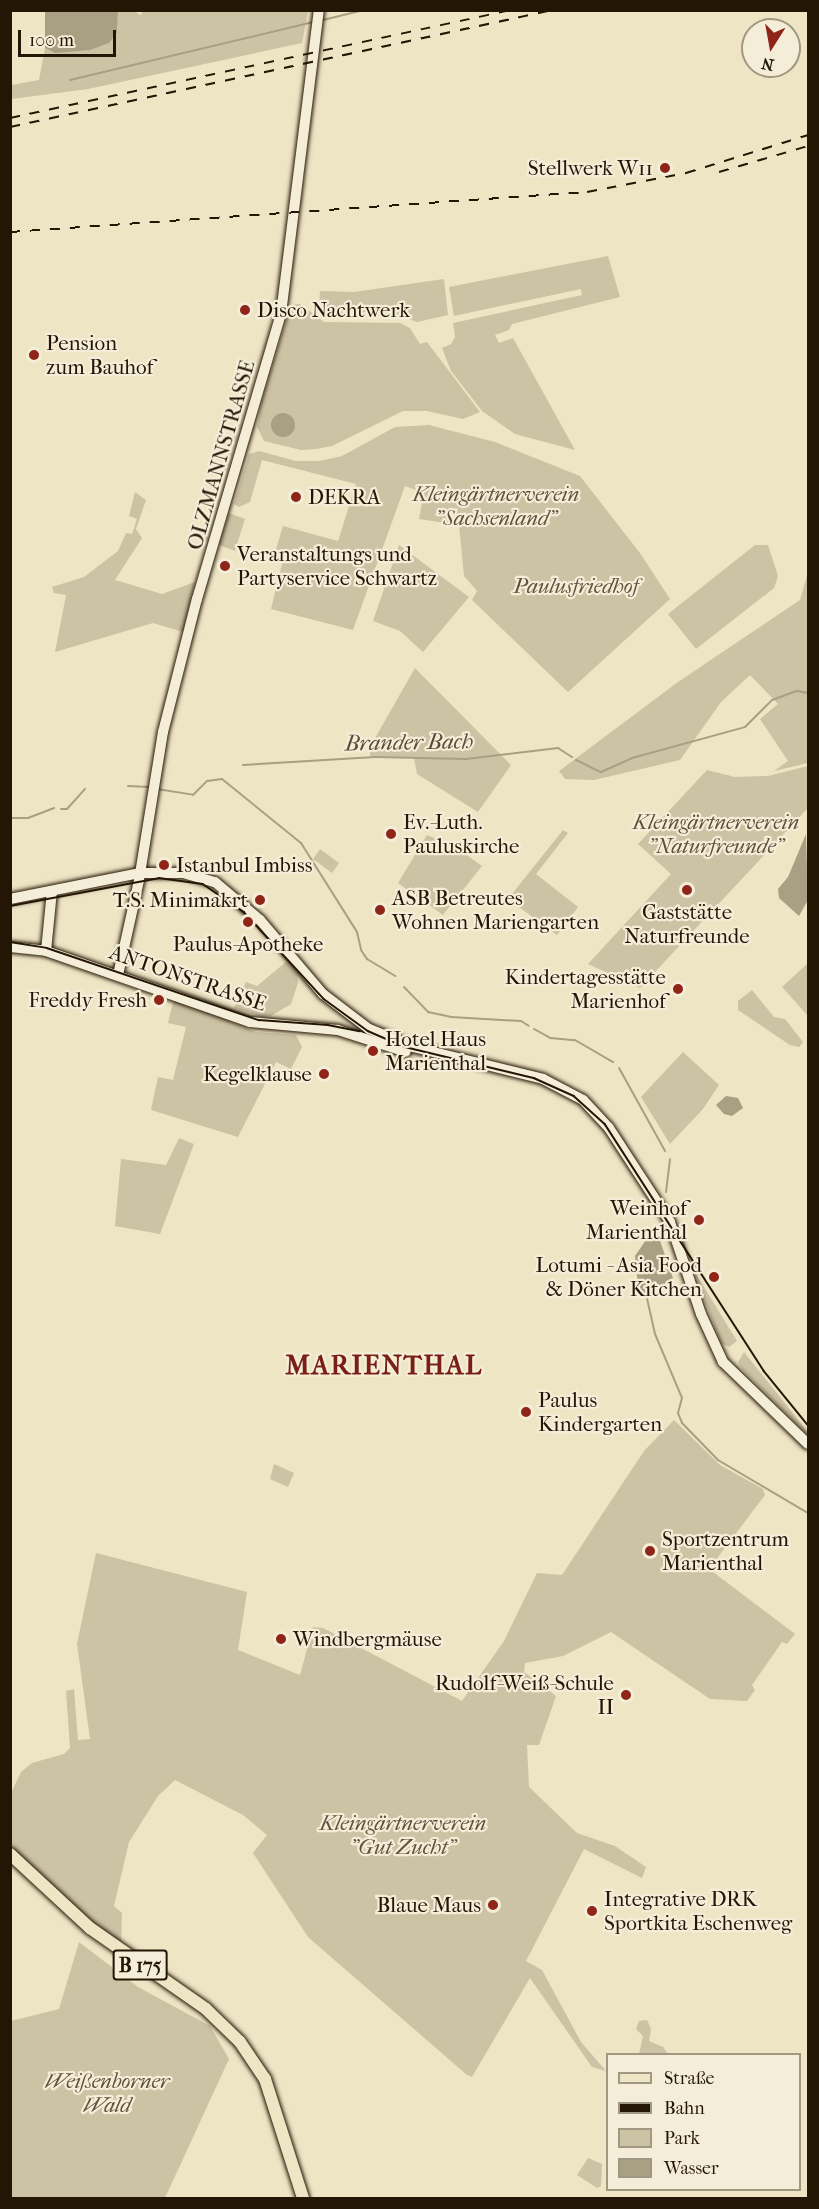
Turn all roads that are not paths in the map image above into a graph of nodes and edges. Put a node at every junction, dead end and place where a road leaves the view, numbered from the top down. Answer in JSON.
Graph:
{"nodes":[{"id":1,"x":315,"y":17,"type":"edge"},
{"id":2,"x":140,"y":873,"type":"junction"},
{"id":3,"x":52,"y":891,"type":"junction"},
{"id":4,"x":10,"y":900,"type":"edge"},
{"id":5,"x":10,"y":947,"type":"edge"},
{"id":6,"x":46,"y":951,"type":"junction"},
{"id":7,"x":118,"y":975,"type":"junction"},
{"id":8,"x":346,"y":1014,"type":"junction"},
{"id":9,"x":338,"y":1030,"type":"junction"},
{"id":10,"x":701,"y":1314,"type":"junction"},
{"id":11,"x":808,"y":1444,"type":"edge"},
{"id":12,"x":10,"y":1854,"type":"edge"},
{"id":13,"x":303,"y":2199,"type":"edge"}],
"edges":[{"from":1,"to":2,"type":"main road","name":"OLZMANNSTRASSE"},
{"from":2,"to":3,"type":"main road"},
{"from":2,"to":7,"type":"main road","name":"OLZMANNSTRASSE"},
{"from":2,"to":8,"type":"main road"},
{"from":3,"to":4,"type":"main road"},
{"from":3,"to":6,"type":"main road"},
{"from":5,"to":6,"type":"main road","name":"ANTONSTRASSE"},
{"from":6,"to":7,"type":"main road","name":"ANTONSTRASSE"},
{"from":7,"to":9,"type":"main road","name":"ANTONSTRASSE"},
{"from":8,"to":9,"type":"main road"},
{"from":8,"to":10,"type":"main road"},
{"from":9,"to":10,"type":"main road","name":"ANTONSTRASSE"},
{"from":10,"to":11,"type":"main road"},
{"from":12,"to":13,"type":"main road","number":"B 175"}]}
